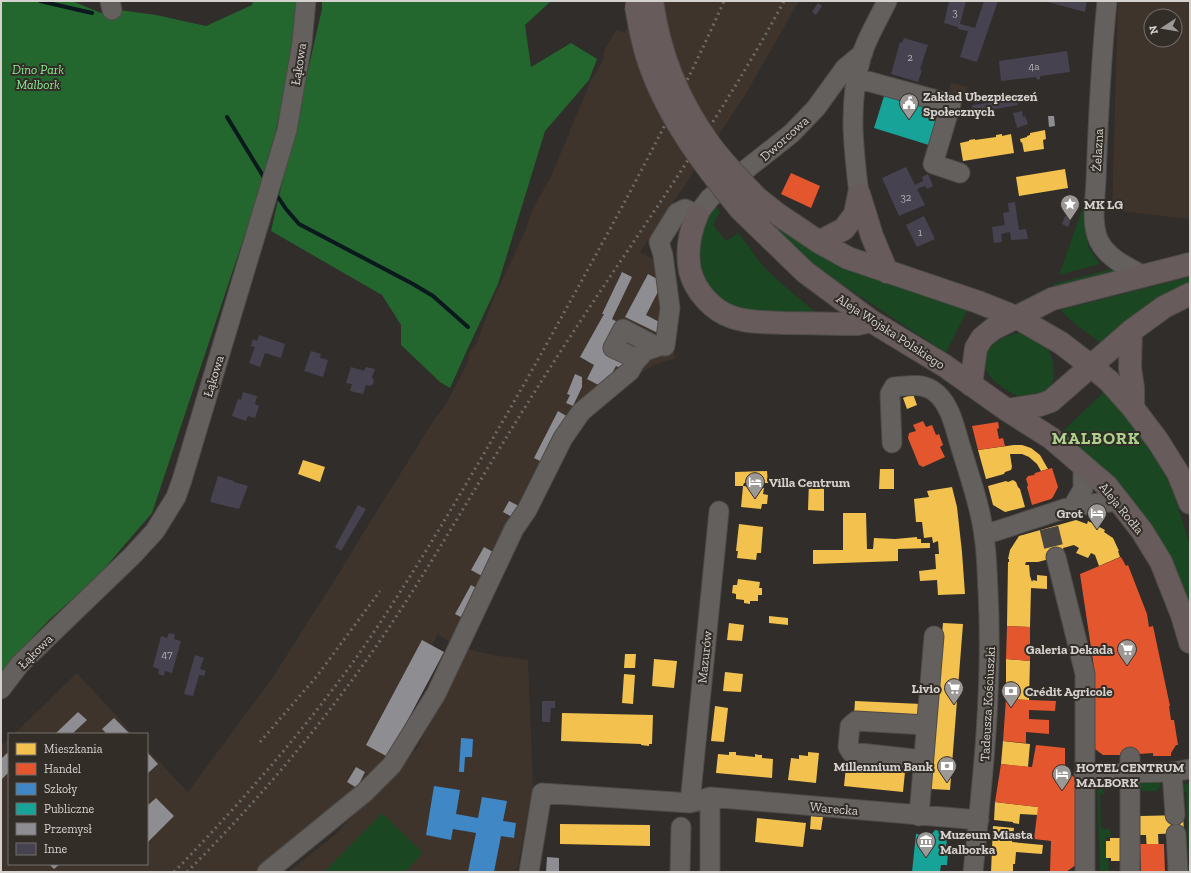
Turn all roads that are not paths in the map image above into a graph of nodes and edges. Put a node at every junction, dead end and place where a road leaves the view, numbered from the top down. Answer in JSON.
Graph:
{"nodes":[{"id":1,"x":306,"y":1,"type":"edge"},
{"id":2,"x":887,"y":1,"type":"edge"},
{"id":3,"x":1107,"y":1,"type":"edge"},
{"id":4,"x":641,"y":3,"type":"edge"},
{"id":5,"x":863,"y":53,"type":"junction"},
{"id":6,"x":856,"y":78,"type":"junction"},
{"id":7,"x":960,"y":173,"type":"dead end"},
{"id":8,"x":859,"y":194,"type":"junction"},
{"id":9,"x":749,"y":204,"type":"junction"},
{"id":10,"x":697,"y":215,"type":"junction"},
{"id":11,"x":819,"y":242,"type":"junction"},
{"id":12,"x":1190,"y":264,"type":"edge"},
{"id":13,"x":887,"y":272,"type":"junction"},
{"id":14,"x":1144,"y":276,"type":"junction"},
{"id":15,"x":1190,"y":294,"type":"edge"},
{"id":16,"x":1016,"y":317,"type":"junction"},
{"id":17,"x":871,"y":321,"type":"junction"},
{"id":18,"x":1131,"y":331,"type":"junction"},
{"id":19,"x":656,"y":347,"type":"junction"},
{"id":20,"x":637,"y":359,"type":"junction"},
{"id":21,"x":1092,"y":366,"type":"junction"},
{"id":22,"x":971,"y":384,"type":"junction"},
{"id":23,"x":1133,"y":408,"type":"junction"},
{"id":24,"x":1008,"y":410,"type":"junction"},
{"id":25,"x":892,"y":443,"type":"dead end"},
{"id":26,"x":1083,"y":465,"type":"junction"},
{"id":27,"x":1119,"y":501,"type":"junction"},
{"id":28,"x":1190,"y":503,"type":"edge"},
{"id":29,"x":1073,"y":506,"type":"junction"},
{"id":30,"x":719,"y":510,"type":"dead end"},
{"id":31,"x":984,"y":535,"type":"junction"},
{"id":32,"x":1056,"y":557,"type":"tunnel mouth"},
{"id":33,"x":934,"y":636,"type":"dead end"},
{"id":34,"x":1190,"y":642,"type":"edge"},
{"id":35,"x":1,"y":689,"type":"edge"},
{"id":36,"x":926,"y":725,"type":"junction"},
{"id":37,"x":923,"y":760,"type":"junction"},
{"id":38,"x":1130,"y":765,"type":"junction"},
{"id":39,"x":1181,"y":770,"type":"edge"},
{"id":40,"x":1084,"y":774,"type":"junction"},
{"id":41,"x":710,"y":797,"type":"junction"},
{"id":42,"x":690,"y":802,"type":"junction"},
{"id":43,"x":1175,"y":815,"type":"dead end"},
{"id":44,"x":919,"y":816,"type":"junction"},
{"id":45,"x":978,"y":820,"type":"junction"},
{"id":46,"x":681,"y":827,"type":"dead end"},
{"id":47,"x":1176,"y":834,"type":"dead end"},
{"id":48,"x":267,"y":872,"type":"edge"},
{"id":49,"x":529,"y":872,"type":"edge"},
{"id":50,"x":680,"y":872,"type":"edge"},
{"id":51,"x":710,"y":872,"type":"edge"},
{"id":52,"x":973,"y":872,"type":"edge"},
{"id":53,"x":1085,"y":872,"type":"edge"},
{"id":54,"x":1130,"y":872,"type":"edge"},
{"id":55,"x":1178,"y":872,"type":"edge"}],
"edges":[{"from":1,"to":35,"type":"street","name":"Łąkowa"},
{"from":2,"to":5,"type":"street","name":"Dworcowa"},
{"from":3,"to":14,"type":"street","name":"Żelazna"},
{"from":4,"to":9,"type":"main road","name":"Aleja Wojska Polskiego","bridge":true},
{"from":5,"to":6,"type":"street","name":"Dworcowa"},
{"from":5,"to":10,"type":"street","name":"Dworcowa"},
{"from":6,"to":7,"type":"street"},
{"from":6,"to":8,"type":"street","name":"Dworcowa"},
{"from":8,"to":11,"type":"main road"},
{"from":8,"to":13,"type":"main road"},
{"from":9,"to":11,"type":"main road","name":"Aleja Wojska Polskiego"},
{"from":9,"to":17,"type":"main road","name":"Aleja Wojska Polskiego"},
{"from":10,"to":17,"type":"main road"},
{"from":10,"to":19,"type":"street"},
{"from":11,"to":13,"type":"main road","name":"Aleja Wojska Polskiego"},
{"from":12,"to":14,"type":"main road"},
{"from":13,"to":16,"type":"main road","name":"Aleja Wojska Polskiego"},
{"from":14,"to":16,"type":"main road"},
{"from":15,"to":18,"type":"main road"},
{"from":16,"to":21,"type":"main road","name":"Aleja Wojska Polskiego"},
{"from":16,"to":22,"type":"main road"},
{"from":17,"to":22,"type":"main road","name":"Aleja Wojska Polskiego"},
{"from":18,"to":21,"type":"main road"},
{"from":18,"to":23,"type":"main road"},
{"from":19,"to":20,"type":"street"},
{"from":19,"to":20,"type":"street"},
{"from":20,"to":48,"type":"street"},
{"from":21,"to":23,"type":"main road"},
{"from":21,"to":24,"type":"main road"},
{"from":22,"to":24,"type":"main road","name":"Aleja Wojska Polskiego"},
{"from":23,"to":28,"type":"main road"},
{"from":24,"to":26,"type":"main road","name":"Aleja Rodła"},
{"from":25,"to":31,"type":"street","name":"Tadeusza Kościuszki"},
{"from":26,"to":27,"type":"main road","name":"Aleja Rodła"},
{"from":26,"to":29,"type":"street"},
{"from":27,"to":29,"type":"street"},
{"from":27,"to":34,"type":"main road","name":"Aleja Rodła"},
{"from":29,"to":31,"type":"street"},
{"from":30,"to":42,"type":"street","name":"Mazurów"},
{"from":31,"to":45,"type":"street","name":"Tadeusza Kościuszki"},
{"from":32,"to":40,"type":"street"},
{"from":33,"to":36,"type":"street"},
{"from":36,"to":37,"type":"street"},
{"from":36,"to":37,"type":"street"},
{"from":37,"to":44,"type":"street"},
{"from":38,"to":39,"type":"street"},
{"from":38,"to":40,"type":"street"},
{"from":38,"to":54,"type":"street"},
{"from":39,"to":43,"type":"street"},
{"from":40,"to":53,"type":"street"},
{"from":41,"to":42,"type":"street","name":"Warecka"},
{"from":41,"to":44,"type":"street","name":"Warecka"},
{"from":41,"to":51,"type":"street"},
{"from":42,"to":49,"type":"street","name":"Warecka"},
{"from":44,"to":45,"type":"street","name":"Warecka"},
{"from":45,"to":52,"type":"street","name":"Tadeusza Kościuszki"},
{"from":46,"to":50,"type":"street"},
{"from":47,"to":55,"type":"street"}]}
